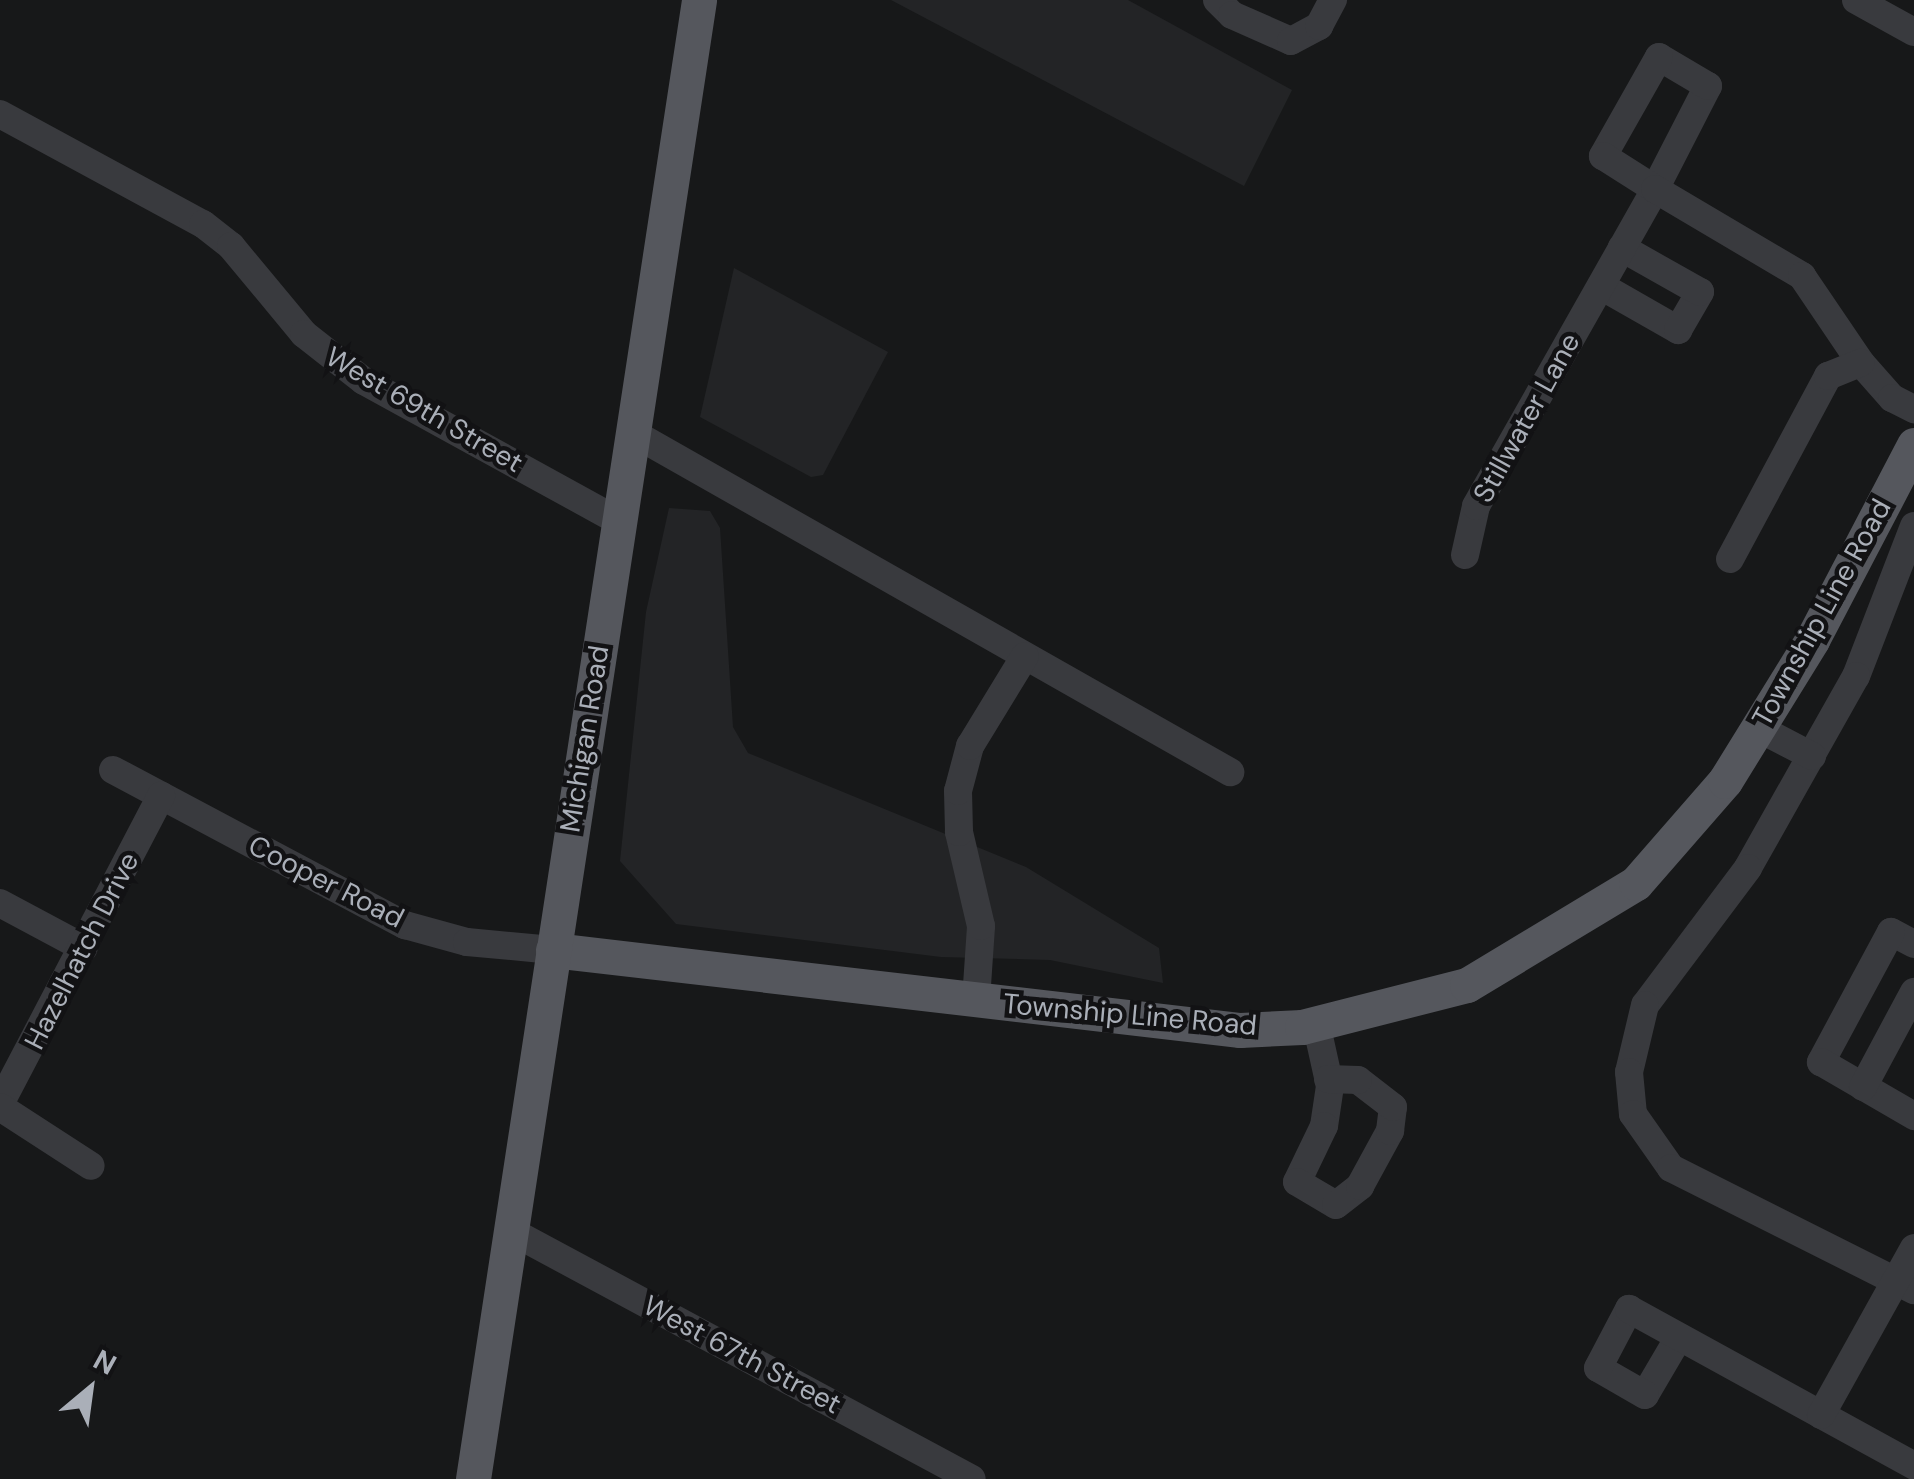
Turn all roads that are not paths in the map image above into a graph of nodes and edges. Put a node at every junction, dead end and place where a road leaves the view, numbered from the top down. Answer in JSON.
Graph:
{"nodes":[{"id":1,"x":699,"y":0,"type":"edge"},
{"id":2,"x":1217,"y":0,"type":"edge"},
{"id":3,"x":1333,"y":0,"type":"edge"},
{"id":4,"x":1856,"y":0,"type":"edge"},
{"id":5,"x":1914,"y":32,"type":"edge"},
{"id":6,"x":0,"y":114,"type":"edge"},
{"id":7,"x":1656,"y":188,"type":"junction"},
{"id":8,"x":1622,"y":248,"type":"junction"},
{"id":9,"x":1600,"y":286,"type":"junction"},
{"id":10,"x":1862,"y":363,"type":"junction"},
{"id":11,"x":1914,"y":410,"type":"edge"},
{"id":12,"x":633,"y":433,"type":"junction"},
{"id":13,"x":1914,"y":446,"type":"edge"},
{"id":14,"x":619,"y":521,"type":"junction"},
{"id":15,"x":1914,"y":526,"type":"edge"},
{"id":16,"x":1465,"y":555,"type":"dead end"},
{"id":17,"x":1730,"y":559,"type":"dead end"},
{"id":18,"x":1025,"y":656,"type":"junction"},
{"id":19,"x":1758,"y":728,"type":"junction"},
{"id":20,"x":1812,"y":756,"type":"junction"},
{"id":21,"x":113,"y":770,"type":"dead end"},
{"id":22,"x":1230,"y":772,"type":"dead end"},
{"id":23,"x":161,"y":796,"type":"junction"},
{"id":24,"x":0,"y":903,"type":"edge"},
{"id":25,"x":1914,"y":944,"type":"edge"},
{"id":26,"x":84,"y":948,"type":"junction"},
{"id":27,"x":553,"y":950,"type":"junction"},
{"id":28,"x":1914,"y":992,"type":"edge"},
{"id":29,"x":976,"y":1000,"type":"junction"},
{"id":30,"x":1316,"y":1023,"type":"junction"},
{"id":31,"x":1328,"y":1079,"type":"junction"},
{"id":32,"x":1863,"y":1087,"type":"junction"},
{"id":33,"x":0,"y":1105,"type":"edge"},
{"id":34,"x":1914,"y":1116,"type":"edge"},
{"id":35,"x":91,"y":1166,"type":"dead end"},
{"id":36,"x":511,"y":1231,"type":"junction"},
{"id":37,"x":1914,"y":1248,"type":"edge"},
{"id":38,"x":1905,"y":1285,"type":"edge"},
{"id":39,"x":1678,"y":1337,"type":"dead end"},
{"id":40,"x":1822,"y":1415,"type":"junction"},
{"id":41,"x":1914,"y":1466,"type":"edge"},
{"id":42,"x":472,"y":1479,"type":"edge"},
{"id":43,"x":972,"y":1479,"type":"edge"}],
"edges":[{"from":1,"to":12,"type":"main road","name":"Michigan Road"},
{"from":2,"to":3,"type":"street"},
{"from":4,"to":5,"type":"street"},
{"from":6,"to":14,"type":"street","name":"West 69th Street"},
{"from":7,"to":7,"type":"street"},
{"from":7,"to":8,"type":"street","name":"Stillwater Lane"},
{"from":7,"to":10,"type":"street"},
{"from":8,"to":9,"type":"street","name":"Stillwater Lane"},
{"from":8,"to":9,"type":"street"},
{"from":9,"to":16,"type":"street","name":"Stillwater Lane"},
{"from":10,"to":11,"type":"street"},
{"from":10,"to":17,"type":"street"},
{"from":12,"to":14,"type":"main road","name":"Michigan Road"},
{"from":12,"to":18,"type":"street"},
{"from":13,"to":19,"type":"main road","name":"Township Line Road"},
{"from":14,"to":27,"type":"main road","name":"Michigan Road"},
{"from":15,"to":20,"type":"street"},
{"from":18,"to":22,"type":"street"},
{"from":18,"to":29,"type":"street"},
{"from":19,"to":20,"type":"street"},
{"from":19,"to":30,"type":"main road","name":"Township Line Road"},
{"from":20,"to":38,"type":"street"},
{"from":21,"to":23,"type":"street","name":"Cooper Road"},
{"from":23,"to":26,"type":"street","name":"Hazelhatch Drive"},
{"from":23,"to":27,"type":"street","name":"Cooper Road"},
{"from":24,"to":26,"type":"street"},
{"from":25,"to":32,"type":"street"},
{"from":26,"to":33,"type":"street","name":"Hazelhatch Drive"},
{"from":27,"to":29,"type":"main road","name":"Township Line Road"},
{"from":27,"to":36,"type":"main road","name":"Michigan Road"},
{"from":28,"to":32,"type":"street"},
{"from":29,"to":30,"type":"main road","name":"Township Line Road"},
{"from":30,"to":31,"type":"street"},
{"from":31,"to":31,"type":"street"},
{"from":32,"to":34,"type":"street"},
{"from":33,"to":35,"type":"street"},
{"from":36,"to":42,"type":"main road","name":"Michigan Road"},
{"from":36,"to":43,"type":"street","name":"West 67th Street"},
{"from":37,"to":38,"type":"street"},
{"from":38,"to":40,"type":"street"},
{"from":39,"to":40,"type":"street"},
{"from":40,"to":41,"type":"street"}]}
